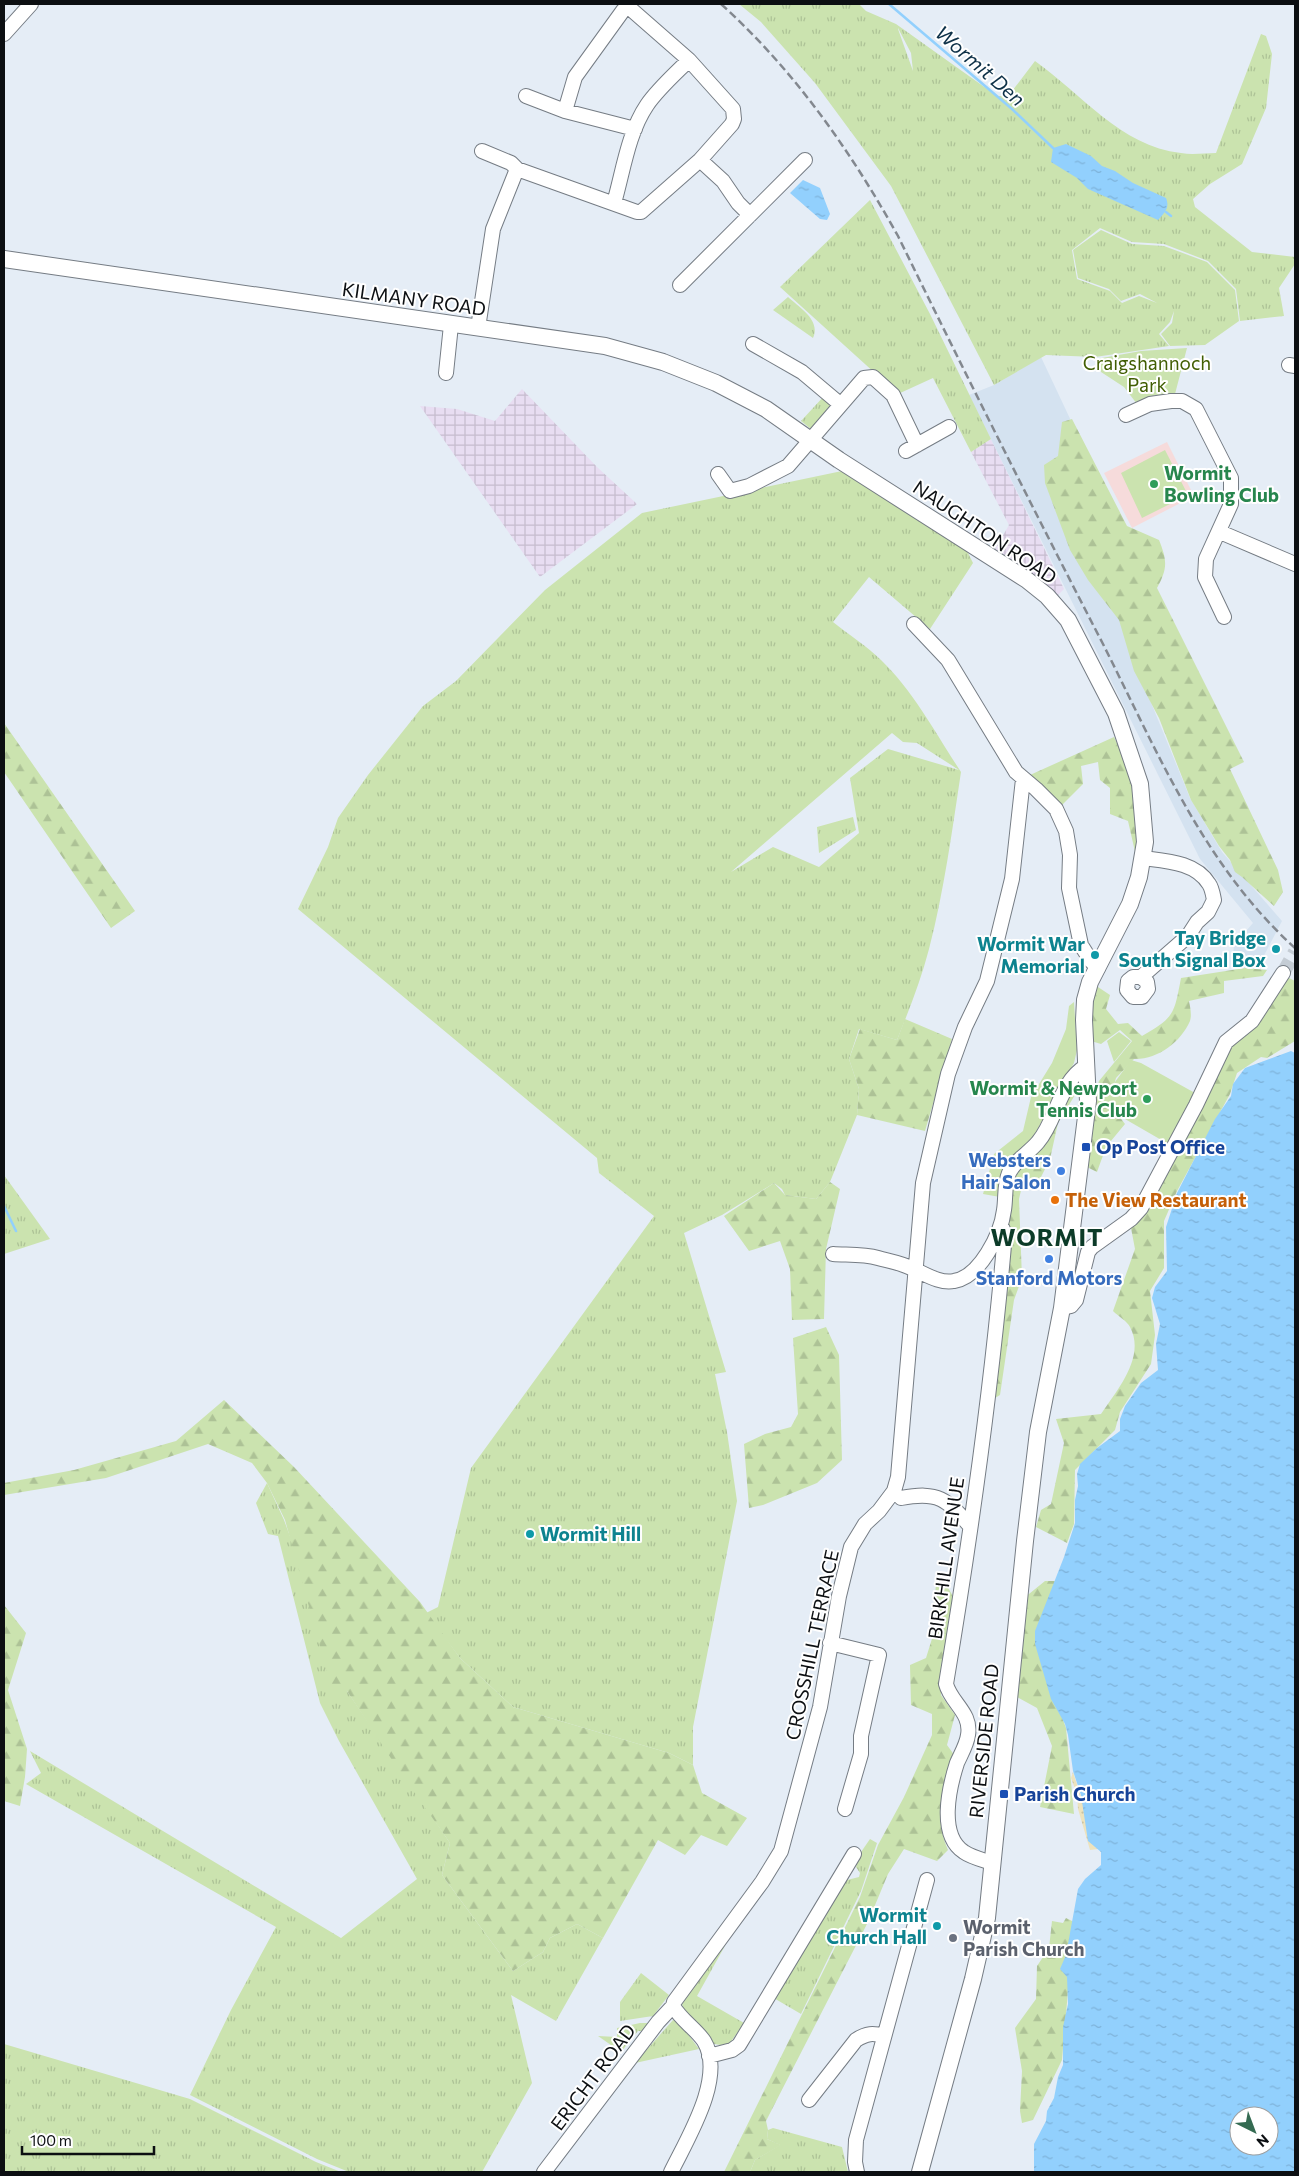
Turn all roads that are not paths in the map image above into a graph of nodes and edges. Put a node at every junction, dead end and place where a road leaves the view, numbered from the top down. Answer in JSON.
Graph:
{"nodes":[{"id":1,"x":31,"y":4,"type":"edge"},
{"id":2,"x":626,"y":4,"type":"edge"},
{"id":3,"x":4,"y":34,"type":"edge"},
{"id":4,"x":689,"y":60,"type":"junction"},
{"id":5,"x":526,"y":96,"type":"dead end"},
{"id":6,"x":565,"y":111,"type":"junction"},
{"id":7,"x":635,"y":129,"type":"junction"},
{"id":8,"x":482,"y":151,"type":"dead end"},
{"id":9,"x":700,"y":160,"type":"junction"},
{"id":10,"x":805,"y":160,"type":"dead end"},
{"id":11,"x":517,"y":169,"type":"junction"},
{"id":12,"x":614,"y":203,"type":"junction"},
{"id":13,"x":750,"y":215,"type":"junction"},
{"id":14,"x":4,"y":259,"type":"edge"},
{"id":15,"x":680,"y":285,"type":"dead end"},
{"id":16,"x":450,"y":325,"type":"junction"},
{"id":17,"x":478,"y":328,"type":"junction"},
{"id":18,"x":753,"y":344,"type":"dead end"},
{"id":19,"x":446,"y":373,"type":"dead end"},
{"id":20,"x":840,"y":404,"type":"junction"},
{"id":21,"x":1126,"y":415,"type":"dead end"},
{"id":22,"x":949,"y":428,"type":"dead end"},
{"id":23,"x":806,"y":437,"type":"junction"},
{"id":24,"x":718,"y":474,"type":"dead end"},
{"id":25,"x":1220,"y":532,"type":"junction"},
{"id":26,"x":1295,"y":564,"type":"edge"},
{"id":27,"x":1224,"y":617,"type":"dead end"},
{"id":28,"x":914,"y":624,"type":"dead end"},
{"id":29,"x":1023,"y":779,"type":"junction"},
{"id":30,"x":1144,"y":858,"type":"junction"},
{"id":31,"x":1098,"y":968,"type":"junction"},
{"id":32,"x":1283,"y":973,"type":"tunnel mouth"},
{"id":33,"x":1140,"y":977,"type":"dead end"},
{"id":34,"x":1086,"y":1071,"type":"junction"},
{"id":35,"x":1001,"y":1224,"type":"junction"},
{"id":36,"x":833,"y":1254,"type":"dead end"},
{"id":37,"x":916,"y":1270,"type":"junction"},
{"id":38,"x":1062,"y":1308,"type":"junction"},
{"id":39,"x":901,"y":1498,"type":"dead end"},
{"id":40,"x":970,"y":1526,"type":"junction"},
{"id":41,"x":830,"y":1643,"type":"junction"},
{"id":42,"x":845,"y":1809,"type":"dead end"},
{"id":43,"x":854,"y":1854,"type":"dead end"},
{"id":44,"x":992,"y":1863,"type":"junction"},
{"id":45,"x":928,"y":1880,"type":"dead end"},
{"id":46,"x":673,"y":2006,"type":"junction"},
{"id":47,"x":884,"y":2036,"type":"junction"},
{"id":48,"x":709,"y":2056,"type":"junction"},
{"id":49,"x":809,"y":2100,"type":"dead end"},
{"id":50,"x":544,"y":2172,"type":"edge"},
{"id":51,"x":671,"y":2172,"type":"edge"},
{"id":52,"x":857,"y":2172,"type":"edge"},
{"id":53,"x":920,"y":2172,"type":"edge"}],
"edges":[{"from":1,"to":3,"type":"street"},
{"from":2,"to":4,"type":"street"},
{"from":2,"to":6,"type":"street"},
{"from":4,"to":7,"type":"street"},
{"from":4,"to":9,"type":"street"},
{"from":5,"to":6,"type":"street"},
{"from":6,"to":7,"type":"street"},
{"from":7,"to":12,"type":"street"},
{"from":8,"to":11,"type":"street"},
{"from":9,"to":12,"type":"street"},
{"from":9,"to":13,"type":"street"},
{"from":10,"to":13,"type":"street"},
{"from":11,"to":12,"type":"street"},
{"from":11,"to":17,"type":"street"},
{"from":13,"to":15,"type":"street"},
{"from":14,"to":16,"type":"main road","name":"KILMANY ROAD"},
{"from":16,"to":17,"type":"main road","name":"KILMANY ROAD"},
{"from":16,"to":19,"type":"street"},
{"from":17,"to":23,"type":"main road","name":"KILMANY ROAD"},
{"from":18,"to":20,"type":"street"},
{"from":20,"to":22,"type":"street"},
{"from":20,"to":23,"type":"street"},
{"from":21,"to":25,"type":"street"},
{"from":23,"to":24,"type":"street"},
{"from":23,"to":30,"type":"main road","name":"NAUGHTON ROAD"},
{"from":25,"to":26,"type":"street"},
{"from":25,"to":27,"type":"street"},
{"from":28,"to":29,"type":"street"},
{"from":29,"to":31,"type":"street"},
{"from":29,"to":37,"type":"street","name":"CROSSHILL TERRACE"},
{"from":30,"to":31,"type":"main road","name":"NAUGHTON ROAD"},
{"from":30,"to":33,"type":"street"},
{"from":31,"to":34,"type":"main road","name":"NAUGHTON ROAD"},
{"from":32,"to":38,"type":"street"},
{"from":34,"to":35,"type":"street"},
{"from":34,"to":38,"type":"main road","name":"NAUGHTON ROAD"},
{"from":35,"to":37,"type":"street"},
{"from":35,"to":40,"type":"street","name":"BIRKHILL AVENUE"},
{"from":36,"to":37,"type":"street"},
{"from":37,"to":41,"type":"street","name":"CROSSHILL TERRACE"},
{"from":38,"to":44,"type":"main road","name":"RIVERSIDE ROAD"},
{"from":39,"to":40,"type":"street"},
{"from":40,"to":44,"type":"street","name":"BIRKHILL AVENUE"},
{"from":41,"to":42,"type":"street"},
{"from":41,"to":46,"type":"street","name":"CROSSHILL TERRACE"},
{"from":43,"to":48,"type":"street"},
{"from":44,"to":53,"type":"main road","name":"RIVERSIDE ROAD"},
{"from":45,"to":47,"type":"street"},
{"from":46,"to":48,"type":"street"},
{"from":46,"to":50,"type":"street","name":"ERICHT ROAD"},
{"from":47,"to":49,"type":"street"},
{"from":47,"to":52,"type":"street"},
{"from":48,"to":51,"type":"street"}]}
